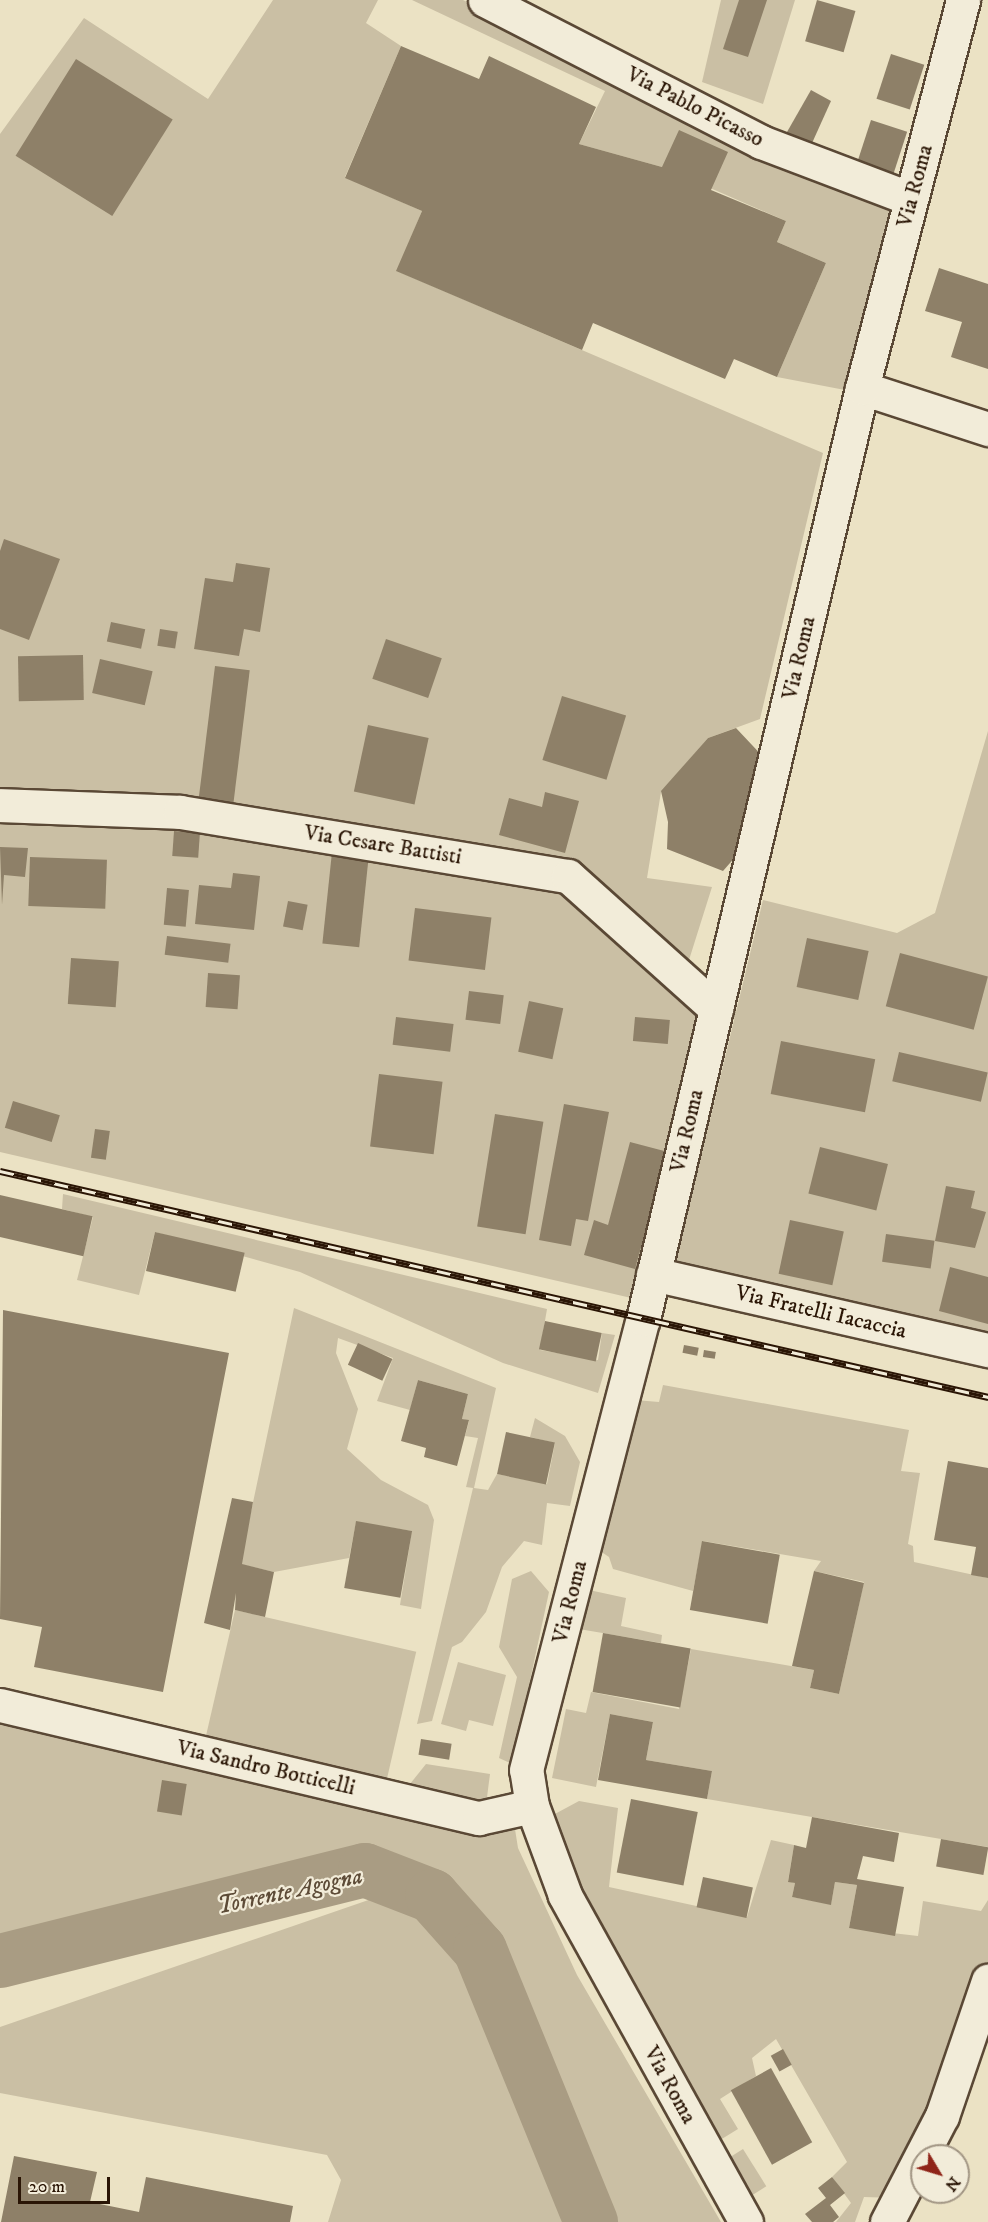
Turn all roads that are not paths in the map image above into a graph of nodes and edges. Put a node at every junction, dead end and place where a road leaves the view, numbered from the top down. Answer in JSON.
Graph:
{"nodes":[{"id":1,"x":485,"y":0,"type":"edge"},
{"id":2,"x":963,"y":0,"type":"edge"},
{"id":3,"x":911,"y":199,"type":"junction"},
{"id":4,"x":862,"y":388,"type":"junction"},
{"id":5,"x":988,"y":429,"type":"edge"},
{"id":6,"x":0,"y":805,"type":"edge"},
{"id":7,"x":716,"y":1009,"type":"junction"},
{"id":8,"x":653,"y":1274,"type":"junction"},
{"id":9,"x":988,"y":1350,"type":"edge"},
{"id":10,"x":0,"y":1705,"type":"edge"},
{"id":11,"x":532,"y":1806,"type":"junction"},
{"id":12,"x":988,"y":1981,"type":"edge"},
{"id":13,"x":746,"y":2222,"type":"edge"},
{"id":14,"x":886,"y":2222,"type":"edge"}],
"edges":[{"from":1,"to":3,"type":"street","name":"Via Pablo Picasso"},
{"from":2,"to":3,"type":"street","name":"Via Roma"},
{"from":3,"to":4,"type":"street","name":"Via Roma"},
{"from":4,"to":5,"type":"street"},
{"from":4,"to":7,"type":"street","name":"Via Roma"},
{"from":6,"to":7,"type":"street","name":"Via Cesare Battisti"},
{"from":7,"to":8,"type":"street","name":"Via Roma"},
{"from":8,"to":9,"type":"street","name":"Via Fratelli Iacaccia"},
{"from":8,"to":11,"type":"street","name":"Via Roma"},
{"from":10,"to":11,"type":"street","name":"Via Sandro Botticelli"},
{"from":11,"to":13,"type":"street","name":"Via Roma"},
{"from":12,"to":14,"type":"street"}]}
